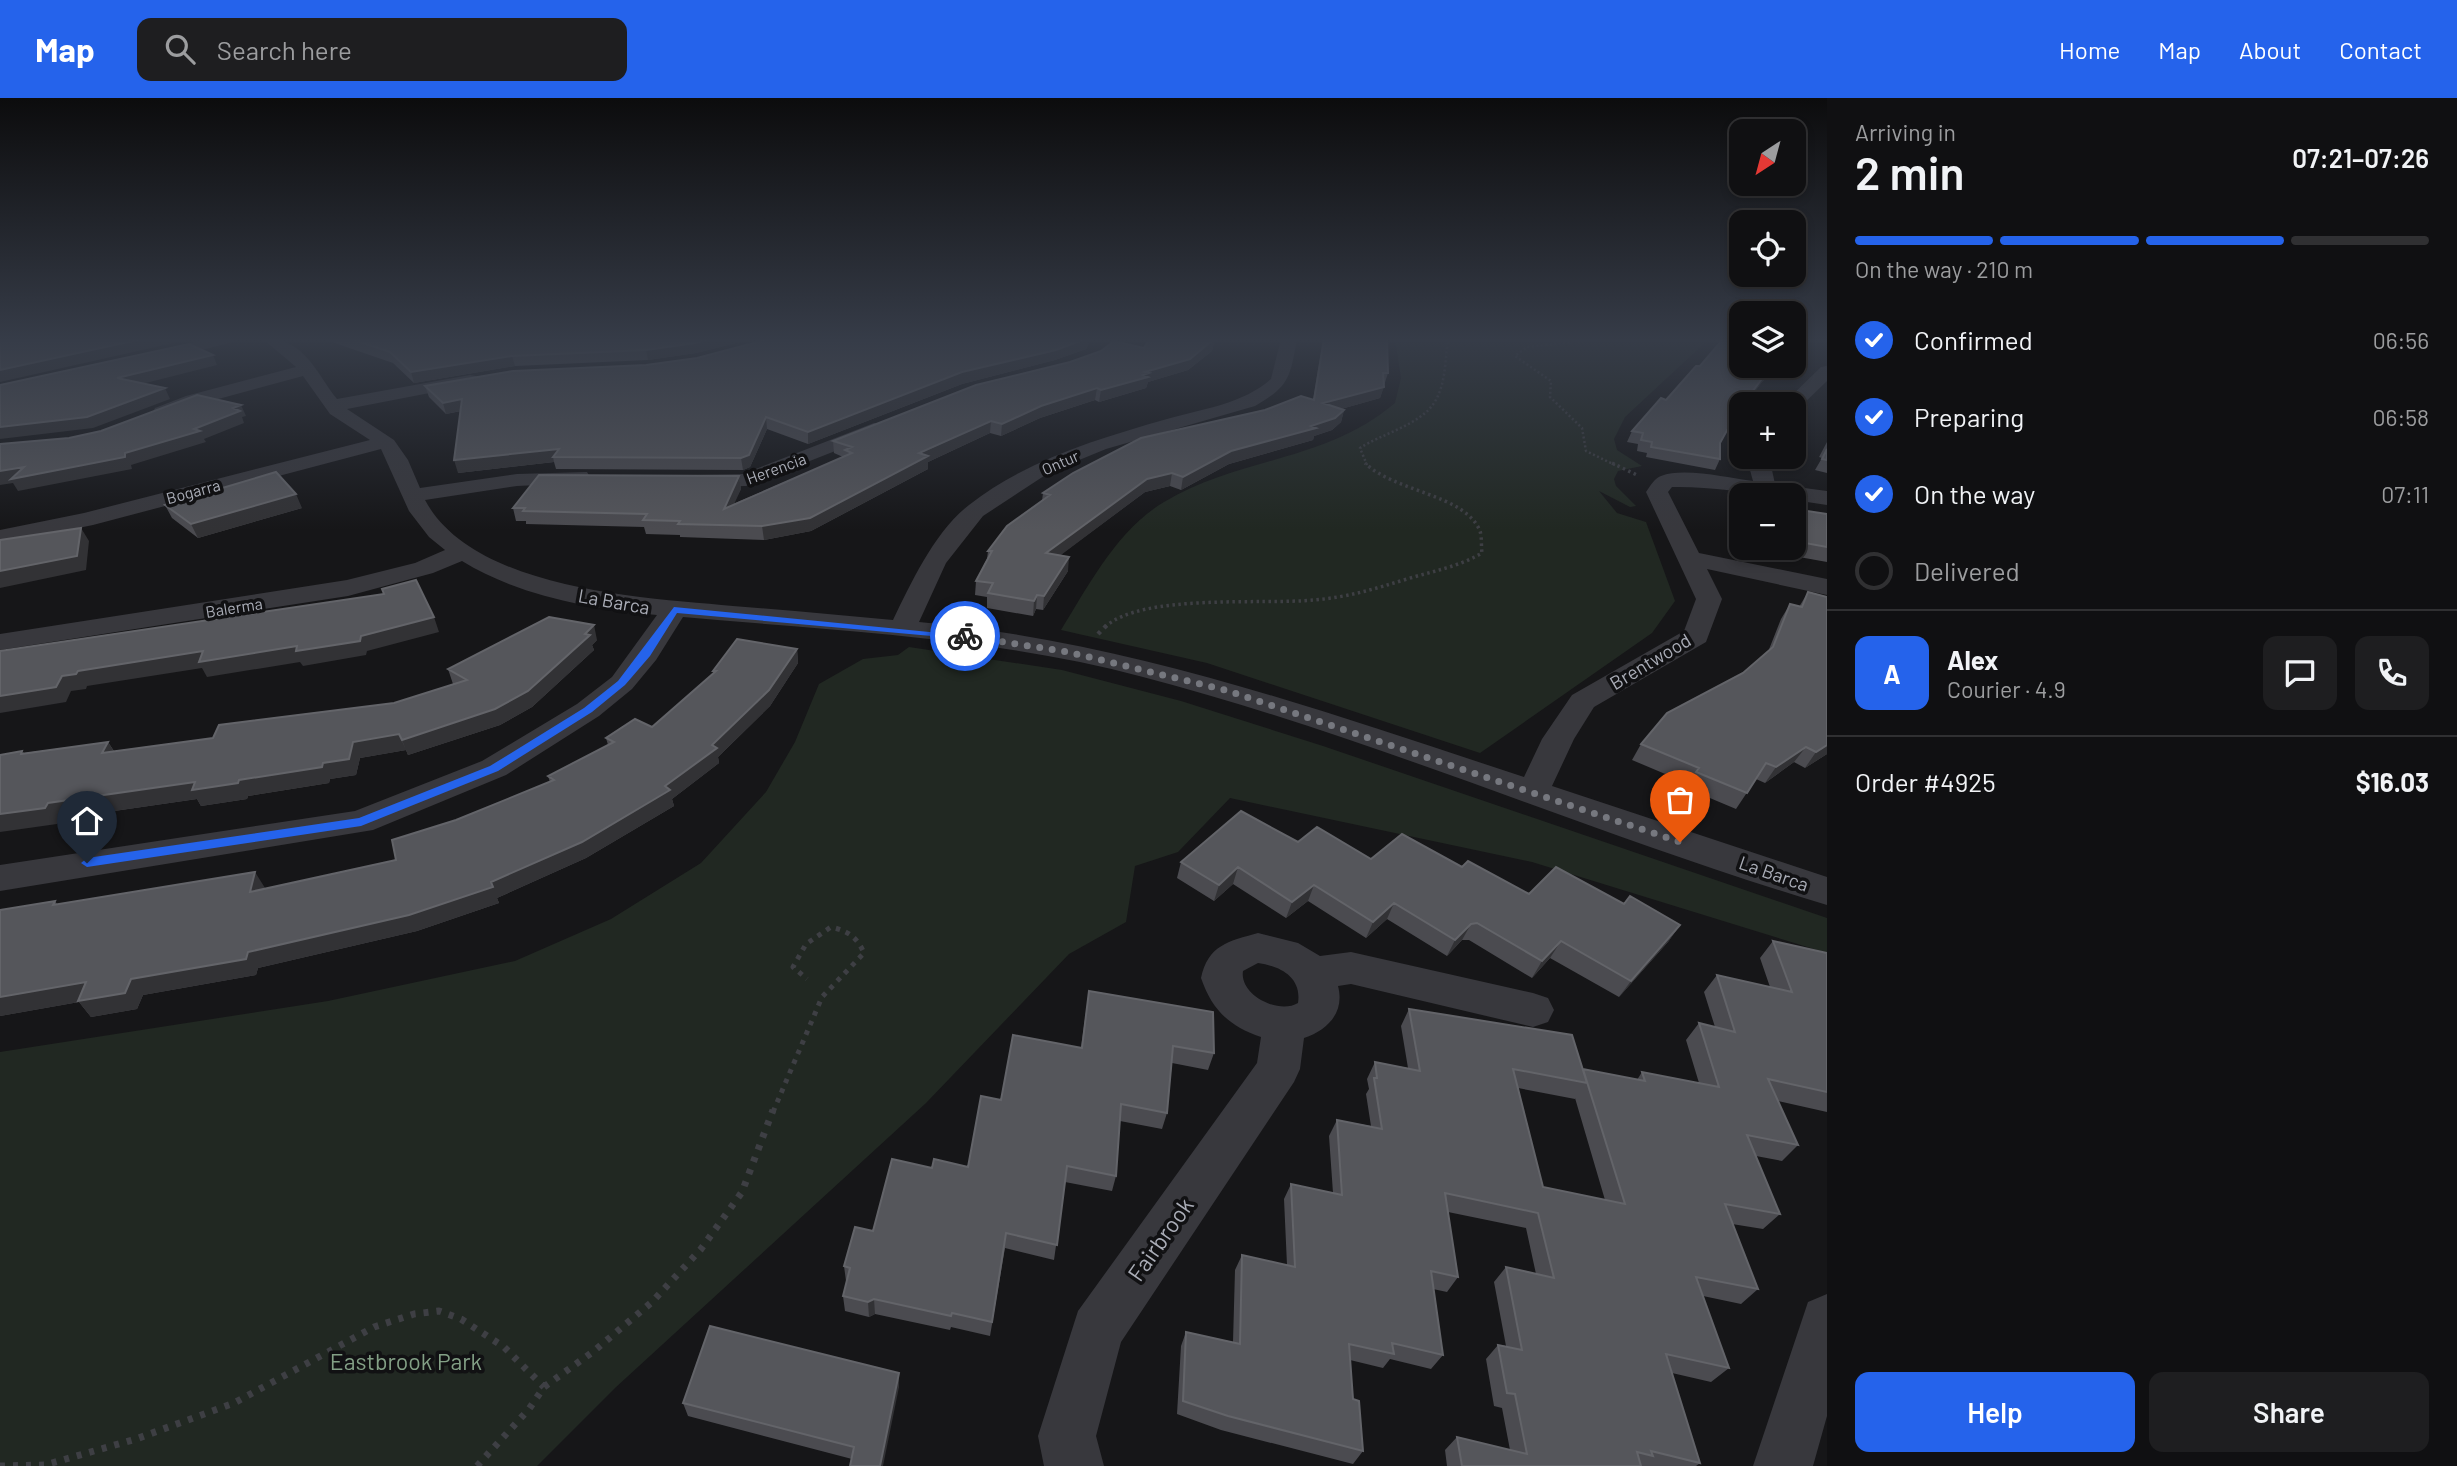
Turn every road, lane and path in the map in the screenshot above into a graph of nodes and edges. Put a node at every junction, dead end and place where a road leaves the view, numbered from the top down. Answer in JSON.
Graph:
{"nodes":[{"id":1,"x":186,"y":403,"type":"edge"},
{"id":2,"x":330,"y":403,"type":"edge"},
{"id":3,"x":349,"y":403,"type":"edge"},
{"id":4,"x":1245,"y":403,"type":"edge"},
{"id":5,"x":1434,"y":403,"type":"edge"},
{"id":6,"x":1553,"y":403,"type":"edge"},
{"id":7,"x":332,"y":406,"type":"junction"},
{"id":8,"x":141,"y":420,"type":"edge"},
{"id":9,"x":893,"y":421,"type":"edge"},
{"id":10,"x":385,"y":442,"type":"junction"},
{"id":11,"x":596,"y":477,"type":"edge"},
{"id":12,"x":673,"y":480,"type":"edge"},
{"id":13,"x":1664,"y":483,"type":"junction"},
{"id":14,"x":1729,"y":484,"type":"edge"},
{"id":15,"x":1806,"y":495,"type":"edge"},
{"id":16,"x":411,"y":496,"type":"junction"},
{"id":17,"x":1827,"y":498,"type":"edge"},
{"id":18,"x":0,"y":537,"type":"edge"},
{"id":19,"x":464,"y":551,"type":"junction"},
{"id":20,"x":1690,"y":559,"type":"junction"},
{"id":21,"x":1827,"y":587,"type":"edge"},
{"id":22,"x":674,"y":610,"type":"junction"},
{"id":23,"x":903,"y":628,"type":"junction"},
{"id":24,"x":0,"y":642,"type":"edge"},
{"id":25,"x":1085,"y":656,"type":"junction"},
{"id":26,"x":1533,"y":792,"type":"junction"},
{"id":27,"x":0,"y":878,"type":"edge"},
{"id":28,"x":1827,"y":891,"type":"edge"},
{"id":29,"x":1312,"y":973,"type":"junction"},
{"id":30,"x":807,"y":979,"type":"dead end"},
{"id":31,"x":1533,"y":1010,"type":"dead end"},
{"id":32,"x":1284,"y":1025,"type":"junction"},
{"id":33,"x":1827,"y":1321,"type":"edge"},
{"id":34,"x":544,"y":1387,"type":"junction"},
{"id":35,"x":0,"y":1466,"type":"edge"},
{"id":36,"x":477,"y":1466,"type":"edge"},
{"id":37,"x":1074,"y":1466,"type":"edge"},
{"id":38,"x":1783,"y":1466,"type":"edge"}],
"edges":[{"from":1,"to":8,"type":"street"},
{"from":2,"to":7,"type":"street","name":"La Barca"},
{"from":3,"to":7,"type":"street"},
{"from":4,"to":23,"type":"street","name":"Ontur"},
{"from":5,"to":25,"type":"path"},
{"from":6,"to":13,"type":"path"},
{"from":7,"to":10,"type":"street","name":"La Barca"},
{"from":9,"to":12,"type":"street","name":"Herencia"},
{"from":10,"to":16,"type":"street","name":"La Barca"},
{"from":10,"to":18,"type":"street","name":"Bogarra"},
{"from":11,"to":16,"type":"street"},
{"from":13,"to":14,"type":"street"},
{"from":13,"to":20,"type":"street","name":"Brentwood"},
{"from":15,"to":17,"type":"street"},
{"from":16,"to":19,"type":"street","name":"La Barca"},
{"from":19,"to":22,"type":"street","name":"La Barca"},
{"from":19,"to":24,"type":"street","name":"Balerma"},
{"from":20,"to":21,"type":"street"},
{"from":20,"to":26,"type":"street","name":"Brentwood"},
{"from":22,"to":23,"type":"street","name":"La Barca"},
{"from":22,"to":27,"type":"street"},
{"from":23,"to":25,"type":"street","name":"La Barca"},
{"from":25,"to":26,"type":"street","name":"La Barca"},
{"from":26,"to":28,"type":"street","name":"La Barca"},
{"from":29,"to":31,"type":"street"},
{"from":29,"to":32,"type":"street"},
{"from":29,"to":32,"type":"street"},
{"from":30,"to":34,"type":"path"},
{"from":32,"to":37,"type":"street","name":"Fairbrook"},
{"from":33,"to":38,"type":"street"},
{"from":34,"to":35,"type":"path"},
{"from":34,"to":36,"type":"path"}]}
